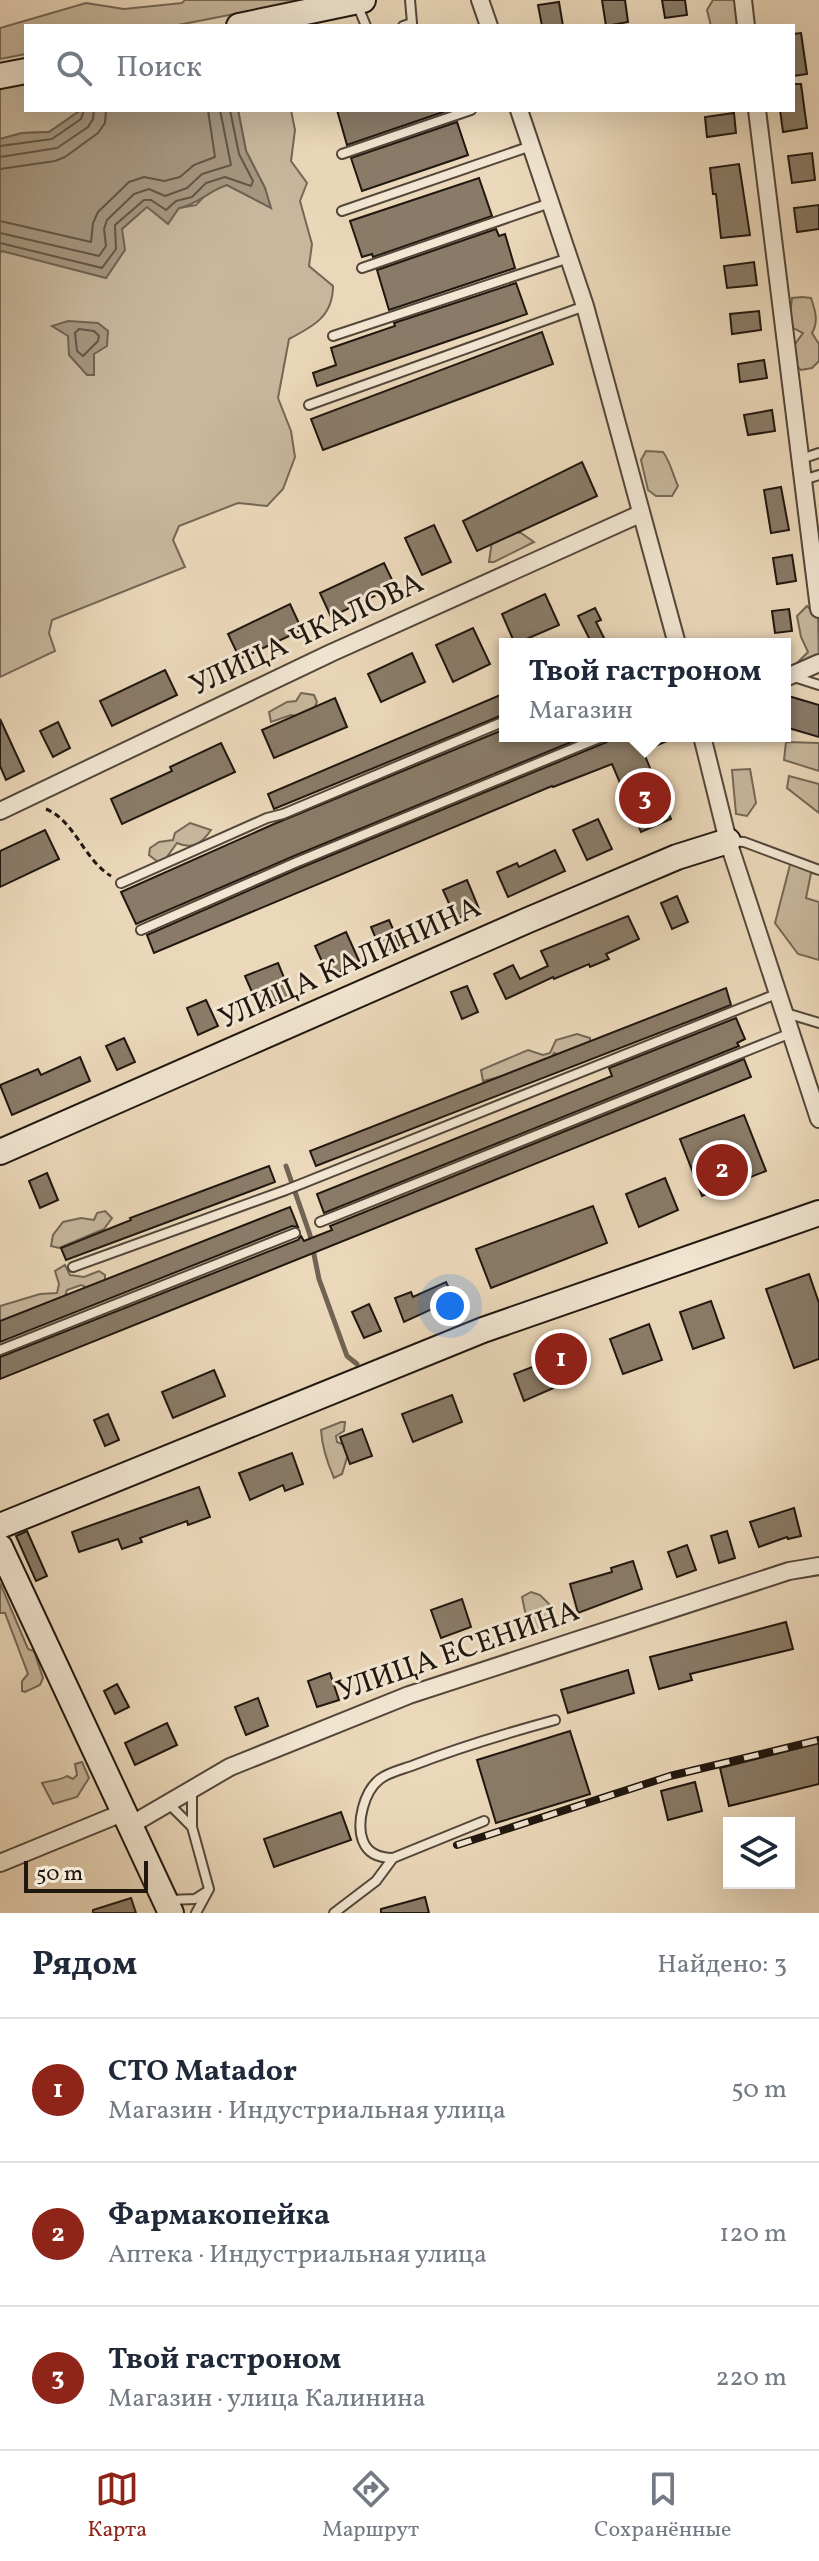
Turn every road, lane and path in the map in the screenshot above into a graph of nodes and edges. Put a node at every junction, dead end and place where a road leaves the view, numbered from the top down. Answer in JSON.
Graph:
{"nodes":[{"id":1,"x":410,"y":0,"type":"edge"},
{"id":2,"x":480,"y":0,"type":"edge"},
{"id":3,"x":743,"y":0,"type":"edge"},
{"id":4,"x":360,"y":1,"type":"edge"},
{"id":5,"x":249,"y":24,"type":"edge"},
{"id":6,"x":366,"y":24,"type":"edge"},
{"id":7,"x":409,"y":24,"type":"edge"},
{"id":8,"x":488,"y":24,"type":"edge"},
{"id":9,"x":746,"y":24,"type":"edge"},
{"id":10,"x":24,"y":71,"type":"edge"},
{"id":11,"x":0,"y":76,"type":"edge"},
{"id":12,"x":465,"y":112,"type":"edge"},
{"id":13,"x":520,"y":112,"type":"edge"},
{"id":14,"x":757,"y":112,"type":"edge"},
{"id":15,"x":531,"y":146,"type":"junction"},
{"id":16,"x":342,"y":154,"type":"dead end"},
{"id":17,"x":550,"y":203,"type":"junction"},
{"id":18,"x":342,"y":211,"type":"dead end"},
{"id":19,"x":569,"y":258,"type":"junction"},
{"id":20,"x":362,"y":268,"type":"dead end"},
{"id":21,"x":585,"y":306,"type":"junction"},
{"id":22,"x":333,"y":336,"type":"dead end"},
{"id":23,"x":309,"y":405,"type":"dead end"},
{"id":24,"x":819,"y":453,"type":"edge"},
{"id":25,"x":800,"y":459,"type":"junction"},
{"id":26,"x":811,"y":478,"type":"edge"},
{"id":27,"x":640,"y":514,"type":"junction"},
{"id":28,"x":819,"y":609,"type":"edge"},
{"id":29,"x":675,"y":638,"type":"edge"},
{"id":30,"x":819,"y":663,"type":"edge"},
{"id":31,"x":791,"y":675,"type":"edge"},
{"id":32,"x":791,"y":678,"type":"edge"},
{"id":33,"x":819,"y":685,"type":"edge"},
{"id":34,"x":499,"y":724,"type":"edge"},
{"id":35,"x":589,"y":742,"type":"edge"},
{"id":36,"x":703,"y":742,"type":"edge"},
{"id":37,"x":21,"y":801,"type":"junction"},
{"id":38,"x":0,"y":811,"type":"edge"},
{"id":39,"x":728,"y":841,"type":"junction"},
{"id":40,"x":819,"y":870,"type":"edge"},
{"id":41,"x":121,"y":883,"type":"joint"},
{"id":42,"x":141,"y":930,"type":"dead end"},
{"id":43,"x":779,"y":993,"type":"junction"},
{"id":44,"x":785,"y":1013,"type":"junction"},
{"id":45,"x":819,"y":1023,"type":"edge"},
{"id":46,"x":792,"y":1033,"type":"junction"},
{"id":47,"x":819,"y":1119,"type":"edge"},
{"id":48,"x":0,"y":1152,"type":"edge"},
{"id":49,"x":819,"y":1213,"type":"edge"},
{"id":50,"x":320,"y":1222,"type":"dead end"},
{"id":51,"x":295,"y":1233,"type":"dead end"},
{"id":52,"x":73,"y":1267,"type":"dead end"},
{"id":53,"x":0,"y":1350,"type":"edge"},
{"id":54,"x":0,"y":1526,"type":"edge"},
{"id":55,"x":0,"y":1547,"type":"edge"},
{"id":56,"x":819,"y":1566,"type":"edge"},
{"id":57,"x":555,"y":1720,"type":"dead end"},
{"id":58,"x":192,"y":1791,"type":"junction"},
{"id":59,"x":169,"y":1804,"type":"junction"},
{"id":60,"x":126,"y":1820,"type":"junction"},
{"id":61,"x":484,"y":1821,"type":"dead end"},
{"id":62,"x":192,"y":1827,"type":"junction"},
{"id":63,"x":393,"y":1858,"type":"junction"},
{"id":64,"x":0,"y":1863,"type":"edge"},
{"id":65,"x":209,"y":1889,"type":"junction"},
{"id":66,"x":169,"y":1907,"type":"edge"},
{"id":67,"x":196,"y":1913,"type":"edge"},
{"id":68,"x":334,"y":1913,"type":"edge"}],
"edges":[{"from":1,"to":7,"type":"lane"},
{"from":2,"to":8,"type":"street"},
{"from":3,"to":9,"type":"street"},
{"from":4,"to":5,"type":"street"},
{"from":4,"to":6,"type":"lane"},
{"from":10,"to":11,"type":"street"},
{"from":12,"to":16,"type":"lane"},
{"from":13,"to":15,"type":"street"},
{"from":14,"to":25,"type":"street"},
{"from":15,"to":17,"type":"street"},
{"from":15,"to":18,"type":"lane"},
{"from":17,"to":19,"type":"street"},
{"from":17,"to":20,"type":"lane"},
{"from":19,"to":21,"type":"street"},
{"from":19,"to":22,"type":"lane"},
{"from":21,"to":23,"type":"lane"},
{"from":21,"to":27,"type":"street"},
{"from":24,"to":25,"type":"lane"},
{"from":25,"to":26,"type":"street"},
{"from":26,"to":28,"type":"street"},
{"from":27,"to":29,"type":"street"},
{"from":27,"to":37,"type":"street","name":"УЛИЦА ЧКАЛОВА"},
{"from":30,"to":31,"type":"street"},
{"from":32,"to":33,"type":"lane"},
{"from":34,"to":41,"type":"lane"},
{"from":35,"to":42,"type":"lane"},
{"from":36,"to":39,"type":"street"},
{"from":37,"to":38,"type":"street","name":"УЛИЦА ЧКАЛОВА"},
{"from":37,"to":41,"type":"path"},
{"from":39,"to":40,"type":"lane"},
{"from":39,"to":43,"type":"street"},
{"from":39,"to":48,"type":"street","name":"УЛИЦА КАЛИНИНА"},
{"from":43,"to":44,"type":"street"},
{"from":43,"to":52,"type":"lane"},
{"from":44,"to":45,"type":"lane"},
{"from":44,"to":46,"type":"street"},
{"from":46,"to":47,"type":"street"},
{"from":46,"to":50,"type":"lane"},
{"from":49,"to":54,"type":"street"},
{"from":51,"to":53,"type":"lane"},
{"from":55,"to":60,"type":"street"},
{"from":56,"to":58,"type":"street","name":"УЛИЦА ЕСЕНИНА"},
{"from":57,"to":63,"type":"lane"},
{"from":58,"to":59,"type":"street","name":"УЛИЦА ЕСЕНИНА"},
{"from":58,"to":62,"type":"lane"},
{"from":59,"to":60,"type":"street","name":"УЛИЦА ЕСЕНИНА"},
{"from":59,"to":62,"type":"lane"},
{"from":60,"to":64,"type":"street","name":"УЛИЦА ЕСЕНИНА"},
{"from":60,"to":66,"type":"street"},
{"from":61,"to":63,"type":"lane"},
{"from":62,"to":65,"type":"lane"},
{"from":63,"to":68,"type":"lane"},
{"from":65,"to":66,"type":"lane"},
{"from":65,"to":67,"type":"lane"}]}
